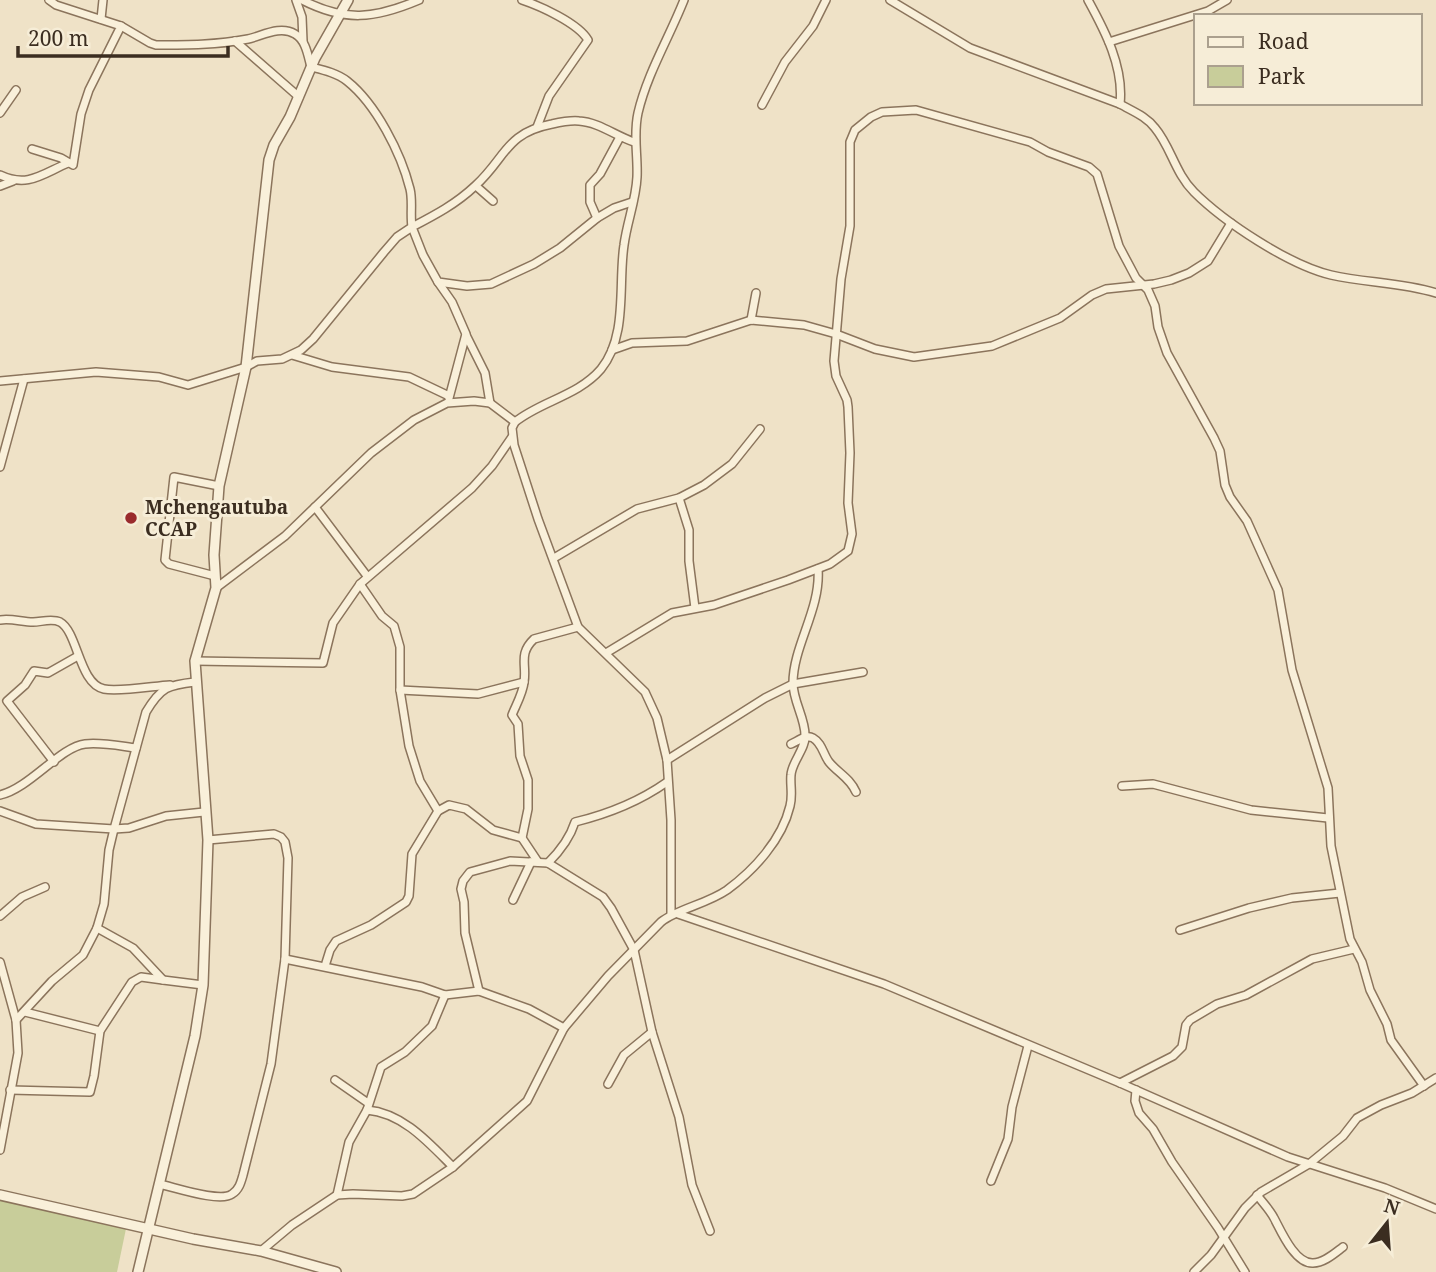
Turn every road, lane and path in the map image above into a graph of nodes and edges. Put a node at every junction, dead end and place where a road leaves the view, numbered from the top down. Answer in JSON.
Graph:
{"nodes":[{"id":1,"x":48,"y":0,"type":"edge"},
{"id":2,"x":103,"y":0,"type":"edge"},
{"id":3,"x":296,"y":0,"type":"edge"},
{"id":4,"x":302,"y":0,"type":"edge"},
{"id":5,"x":348,"y":0,"type":"edge"},
{"id":6,"x":419,"y":0,"type":"edge"},
{"id":7,"x":522,"y":0,"type":"edge"},
{"id":8,"x":684,"y":0,"type":"edge"},
{"id":9,"x":825,"y":0,"type":"edge"},
{"id":10,"x":890,"y":0,"type":"edge"},
{"id":11,"x":1088,"y":0,"type":"edge"},
{"id":12,"x":1227,"y":0,"type":"edge"},
{"id":13,"x":1198,"y":14,"type":"edge"},
{"id":14,"x":339,"y":15,"type":"junction"},
{"id":15,"x":1194,"y":15,"type":"edge"},
{"id":16,"x":101,"y":19,"type":"junction"},
{"id":17,"x":121,"y":26,"type":"junction"},
{"id":18,"x":235,"y":41,"type":"junction"},
{"id":19,"x":303,"y":41,"type":"junction"},
{"id":20,"x":1109,"y":42,"type":"junction"},
{"id":21,"x":311,"y":67,"type":"junction"},
{"id":22,"x":16,"y":90,"type":"dead end"},
{"id":23,"x":299,"y":97,"type":"junction"},
{"id":24,"x":1120,"y":104,"type":"junction"},
{"id":25,"x":762,"y":105,"type":"dead end"},
{"id":26,"x":0,"y":113,"type":"edge"},
{"id":27,"x":537,"y":127,"type":"junction"},
{"id":28,"x":620,"y":137,"type":"junction"},
{"id":29,"x":634,"y":142,"type":"junction"},
{"id":30,"x":32,"y":149,"type":"dead end"},
{"id":31,"x":68,"y":163,"type":"junction"},
{"id":32,"x":0,"y":174,"type":"edge"},
{"id":33,"x":14,"y":181,"type":"junction"},
{"id":34,"x":0,"y":186,"type":"edge"},
{"id":35,"x":476,"y":186,"type":"junction"},
{"id":36,"x":492,"y":201,"type":"dead end"},
{"id":37,"x":632,"y":202,"type":"junction"},
{"id":38,"x":597,"y":218,"type":"junction"},
{"id":39,"x":1231,"y":223,"type":"junction"},
{"id":40,"x":412,"y":227,"type":"junction"},
{"id":41,"x":438,"y":282,"type":"junction"},
{"id":42,"x":1142,"y":285,"type":"junction"},
{"id":43,"x":756,"y":293,"type":"dead end"},
{"id":44,"x":1436,"y":293,"type":"edge"},
{"id":45,"x":751,"y":320,"type":"junction"},
{"id":46,"x":466,"y":334,"type":"junction"},
{"id":47,"x":836,"y":334,"type":"junction"},
{"id":48,"x":612,"y":350,"type":"junction"},
{"id":49,"x":292,"y":355,"type":"junction"},
{"id":50,"x":246,"y":367,"type":"junction"},
{"id":51,"x":24,"y":379,"type":"junction"},
{"id":52,"x":0,"y":381,"type":"edge"},
{"id":53,"x":448,"y":400,"type":"junction"},
{"id":54,"x":490,"y":402,"type":"junction"},
{"id":55,"x":515,"y":422,"type":"junction"},
{"id":56,"x":760,"y":429,"type":"dead end"},
{"id":57,"x":512,"y":436,"type":"junction"},
{"id":58,"x":0,"y":467,"type":"edge"},
{"id":59,"x":219,"y":486,"type":"junction"},
{"id":60,"x":679,"y":498,"type":"junction"},
{"id":61,"x":315,"y":507,"type":"junction"},
{"id":62,"x":554,"y":558,"type":"junction"},
{"id":63,"x":818,"y":569,"type":"junction"},
{"id":64,"x":215,"y":576,"type":"junction"},
{"id":65,"x":367,"y":576,"type":"junction"},
{"id":66,"x":360,"y":584,"type":"junction"},
{"id":67,"x":216,"y":588,"type":"junction"},
{"id":68,"x":695,"y":608,"type":"junction"},
{"id":69,"x":0,"y":620,"type":"edge"},
{"id":70,"x":578,"y":627,"type":"junction"},
{"id":71,"x":606,"y":653,"type":"junction"},
{"id":72,"x":78,"y":656,"type":"junction"},
{"id":73,"x":195,"y":661,"type":"junction"},
{"id":74,"x":863,"y":673,"type":"dead end"},
{"id":75,"x":195,"y":682,"type":"junction"},
{"id":76,"x":524,"y":682,"type":"junction"},
{"id":77,"x":171,"y":684,"type":"junction"},
{"id":78,"x":793,"y":684,"type":"junction"},
{"id":79,"x":400,"y":690,"type":"junction"},
{"id":80,"x":806,"y":737,"type":"junction"},
{"id":81,"x":792,"y":744,"type":"dead end"},
{"id":82,"x":136,"y":748,"type":"junction"},
{"id":83,"x":667,"y":760,"type":"junction"},
{"id":84,"x":54,"y":762,"type":"junction"},
{"id":85,"x":667,"y":782,"type":"junction"},
{"id":86,"x":1122,"y":786,"type":"dead end"},
{"id":87,"x":856,"y":792,"type":"dead end"},
{"id":88,"x":0,"y":796,"type":"edge"},
{"id":89,"x":0,"y":811,"type":"edge"},
{"id":90,"x":438,"y":811,"type":"junction"},
{"id":91,"x":205,"y":812,"type":"junction"},
{"id":92,"x":1328,"y":818,"type":"junction"},
{"id":93,"x":114,"y":829,"type":"junction"},
{"id":94,"x":523,"y":838,"type":"junction"},
{"id":95,"x":208,"y":840,"type":"junction"},
{"id":96,"x":535,"y":862,"type":"junction"},
{"id":97,"x":548,"y":863,"type":"junction"},
{"id":98,"x":45,"y":887,"type":"dead end"},
{"id":99,"x":1340,"y":893,"type":"junction"},
{"id":100,"x":513,"y":900,"type":"dead end"},
{"id":101,"x":675,"y":914,"type":"junction"},
{"id":102,"x":0,"y":916,"type":"edge"},
{"id":103,"x":97,"y":928,"type":"junction"},
{"id":104,"x":1181,"y":930,"type":"dead end"},
{"id":105,"x":1354,"y":949,"type":"junction"},
{"id":106,"x":634,"y":950,"type":"junction"},
{"id":107,"x":285,"y":959,"type":"junction"},
{"id":108,"x":0,"y":962,"type":"edge"},
{"id":109,"x":325,"y":966,"type":"junction"},
{"id":110,"x":163,"y":980,"type":"junction"},
{"id":111,"x":203,"y":985,"type":"junction"},
{"id":112,"x":479,"y":991,"type":"junction"},
{"id":113,"x":445,"y":996,"type":"junction"},
{"id":114,"x":25,"y":1012,"type":"junction"},
{"id":115,"x":16,"y":1020,"type":"junction"},
{"id":116,"x":564,"y":1028,"type":"junction"},
{"id":117,"x":100,"y":1031,"type":"junction"},
{"id":118,"x":652,"y":1032,"type":"junction"},
{"id":119,"x":1028,"y":1046,"type":"junction"},
{"id":120,"x":1436,"y":1078,"type":"edge"},
{"id":121,"x":335,"y":1080,"type":"dead end"},
{"id":122,"x":1120,"y":1083,"type":"junction"},
{"id":123,"x":608,"y":1084,"type":"dead end"},
{"id":124,"x":1424,"y":1086,"type":"junction"},
{"id":125,"x":10,"y":1090,"type":"junction"},
{"id":126,"x":1136,"y":1090,"type":"junction"},
{"id":127,"x":367,"y":1107,"type":"junction"},
{"id":128,"x":0,"y":1150,"type":"edge"},
{"id":129,"x":1309,"y":1164,"type":"junction"},
{"id":130,"x":453,"y":1167,"type":"junction"},
{"id":131,"x":991,"y":1181,"type":"dead end"},
{"id":132,"x":159,"y":1184,"type":"junction"},
{"id":133,"x":0,"y":1195,"type":"edge"},
{"id":134,"x":337,"y":1195,"type":"junction"},
{"id":135,"x":1257,"y":1195,"type":"junction"},
{"id":136,"x":1436,"y":1209,"type":"edge"},
{"id":137,"x":149,"y":1229,"type":"junction"},
{"id":138,"x":709,"y":1231,"type":"dead end"},
{"id":139,"x":1224,"y":1239,"type":"junction"},
{"id":140,"x":1343,"y":1247,"type":"dead end"},
{"id":141,"x":261,"y":1251,"type":"junction"},
{"id":142,"x":138,"y":1272,"type":"edge"},
{"id":143,"x":336,"y":1272,"type":"edge"},
{"id":144,"x":1194,"y":1272,"type":"edge"},
{"id":145,"x":1245,"y":1272,"type":"edge"}],
"edges":[{"from":1,"to":16,"type":"street"},
{"from":2,"to":16,"type":"street"},
{"from":3,"to":19,"type":"street"},
{"from":4,"to":14,"type":"street"},
{"from":5,"to":14,"type":"street"},
{"from":6,"to":14,"type":"street"},
{"from":7,"to":27,"type":"street"},
{"from":8,"to":29,"type":"street"},
{"from":9,"to":25,"type":"street"},
{"from":10,"to":24,"type":"street"},
{"from":11,"to":20,"type":"street"},
{"from":12,"to":13,"type":"street"},
{"from":14,"to":21,"type":"street"},
{"from":15,"to":20,"type":"street"},
{"from":16,"to":17,"type":"street"},
{"from":17,"to":18,"type":"street"},
{"from":17,"to":31,"type":"street"},
{"from":18,"to":19,"type":"street"},
{"from":18,"to":23,"type":"street"},
{"from":19,"to":21,"type":"street"},
{"from":20,"to":24,"type":"street"},
{"from":21,"to":23,"type":"street"},
{"from":21,"to":40,"type":"street"},
{"from":22,"to":26,"type":"street"},
{"from":23,"to":50,"type":"street"},
{"from":24,"to":39,"type":"street"},
{"from":27,"to":28,"type":"street"},
{"from":27,"to":35,"type":"street"},
{"from":28,"to":29,"type":"street"},
{"from":28,"to":38,"type":"street"},
{"from":29,"to":37,"type":"street"},
{"from":30,"to":31,"type":"street"},
{"from":31,"to":33,"type":"street"},
{"from":32,"to":33,"type":"street"},
{"from":33,"to":34,"type":"street"},
{"from":35,"to":36,"type":"street"},
{"from":35,"to":40,"type":"street"},
{"from":37,"to":38,"type":"street"},
{"from":37,"to":48,"type":"street"},
{"from":38,"to":41,"type":"street"},
{"from":39,"to":42,"type":"street"},
{"from":39,"to":44,"type":"street"},
{"from":40,"to":41,"type":"street"},
{"from":40,"to":49,"type":"street"},
{"from":41,"to":46,"type":"street"},
{"from":42,"to":47,"type":"street"},
{"from":42,"to":47,"type":"street"},
{"from":42,"to":92,"type":"street"},
{"from":43,"to":45,"type":"street"},
{"from":45,"to":47,"type":"street"},
{"from":45,"to":48,"type":"street"},
{"from":46,"to":53,"type":"street"},
{"from":46,"to":54,"type":"street"},
{"from":47,"to":63,"type":"street"},
{"from":48,"to":55,"type":"street"},
{"from":49,"to":50,"type":"street"},
{"from":49,"to":53,"type":"street"},
{"from":50,"to":51,"type":"street"},
{"from":50,"to":59,"type":"street"},
{"from":51,"to":52,"type":"street"},
{"from":51,"to":58,"type":"street"},
{"from":53,"to":54,"type":"street"},
{"from":53,"to":61,"type":"street"},
{"from":54,"to":55,"type":"street"},
{"from":55,"to":57,"type":"street"},
{"from":56,"to":60,"type":"street"},
{"from":57,"to":62,"type":"street"},
{"from":57,"to":65,"type":"street"},
{"from":59,"to":64,"type":"street"},
{"from":59,"to":64,"type":"street"},
{"from":60,"to":62,"type":"street"},
{"from":60,"to":68,"type":"street"},
{"from":61,"to":65,"type":"street"},
{"from":61,"to":67,"type":"street"},
{"from":62,"to":70,"type":"street"},
{"from":63,"to":68,"type":"street"},
{"from":63,"to":78,"type":"street"},
{"from":64,"to":67,"type":"street"},
{"from":65,"to":66,"type":"street"},
{"from":66,"to":73,"type":"street"},
{"from":66,"to":79,"type":"street"},
{"from":67,"to":73,"type":"street"},
{"from":68,"to":71,"type":"street"},
{"from":69,"to":72,"type":"street"},
{"from":70,"to":71,"type":"street"},
{"from":70,"to":76,"type":"street"},
{"from":71,"to":83,"type":"street"},
{"from":72,"to":77,"type":"street"},
{"from":72,"to":84,"type":"street"},
{"from":73,"to":75,"type":"street"},
{"from":74,"to":78,"type":"street"},
{"from":75,"to":77,"type":"street"},
{"from":75,"to":91,"type":"street"},
{"from":76,"to":79,"type":"street"},
{"from":76,"to":94,"type":"street"},
{"from":77,"to":82,"type":"street"},
{"from":78,"to":80,"type":"street"},
{"from":78,"to":83,"type":"street"},
{"from":79,"to":90,"type":"street"},
{"from":80,"to":81,"type":"street"},
{"from":80,"to":87,"type":"street"},
{"from":80,"to":101,"type":"street"},
{"from":82,"to":84,"type":"street"},
{"from":82,"to":93,"type":"street"},
{"from":83,"to":85,"type":"street"},
{"from":84,"to":88,"type":"street"},
{"from":85,"to":97,"type":"street"},
{"from":85,"to":101,"type":"street"},
{"from":86,"to":92,"type":"street"},
{"from":89,"to":93,"type":"street"},
{"from":90,"to":94,"type":"street"},
{"from":90,"to":109,"type":"street"},
{"from":91,"to":93,"type":"street"},
{"from":91,"to":95,"type":"street"},
{"from":92,"to":99,"type":"street"},
{"from":93,"to":103,"type":"street"},
{"from":94,"to":96,"type":"street"},
{"from":95,"to":107,"type":"street"},
{"from":95,"to":111,"type":"street"},
{"from":96,"to":97,"type":"street"},
{"from":96,"to":100,"type":"street"},
{"from":96,"to":112,"type":"street"},
{"from":97,"to":106,"type":"street"},
{"from":98,"to":102,"type":"street"},
{"from":99,"to":104,"type":"street"},
{"from":99,"to":105,"type":"street"},
{"from":101,"to":106,"type":"street"},
{"from":101,"to":119,"type":"street"},
{"from":103,"to":110,"type":"street"},
{"from":103,"to":114,"type":"street"},
{"from":105,"to":122,"type":"street"},
{"from":105,"to":124,"type":"street"},
{"from":106,"to":116,"type":"street"},
{"from":106,"to":118,"type":"street"},
{"from":107,"to":109,"type":"street"},
{"from":107,"to":132,"type":"street"},
{"from":108,"to":115,"type":"street"},
{"from":109,"to":113,"type":"street"},
{"from":110,"to":111,"type":"street"},
{"from":110,"to":117,"type":"street"},
{"from":111,"to":132,"type":"street"},
{"from":112,"to":113,"type":"street"},
{"from":112,"to":116,"type":"street"},
{"from":113,"to":127,"type":"street"},
{"from":114,"to":115,"type":"street"},
{"from":114,"to":117,"type":"street"},
{"from":115,"to":125,"type":"street"},
{"from":116,"to":130,"type":"street"},
{"from":117,"to":125,"type":"street"},
{"from":118,"to":123,"type":"street"},
{"from":118,"to":138,"type":"street"},
{"from":119,"to":122,"type":"street"},
{"from":119,"to":131,"type":"street"},
{"from":120,"to":124,"type":"street"},
{"from":121,"to":127,"type":"street"},
{"from":122,"to":126,"type":"street"},
{"from":124,"to":129,"type":"street"},
{"from":125,"to":128,"type":"street"},
{"from":126,"to":129,"type":"street"},
{"from":126,"to":139,"type":"street"},
{"from":127,"to":130,"type":"street"},
{"from":127,"to":134,"type":"street"},
{"from":129,"to":135,"type":"street"},
{"from":129,"to":136,"type":"street"},
{"from":130,"to":134,"type":"street"},
{"from":132,"to":137,"type":"street"},
{"from":133,"to":137,"type":"street"},
{"from":134,"to":141,"type":"street"},
{"from":135,"to":139,"type":"street"},
{"from":135,"to":140,"type":"street"},
{"from":137,"to":141,"type":"street"},
{"from":137,"to":142,"type":"street"},
{"from":139,"to":144,"type":"street"},
{"from":139,"to":145,"type":"street"},
{"from":141,"to":143,"type":"street"}]}
